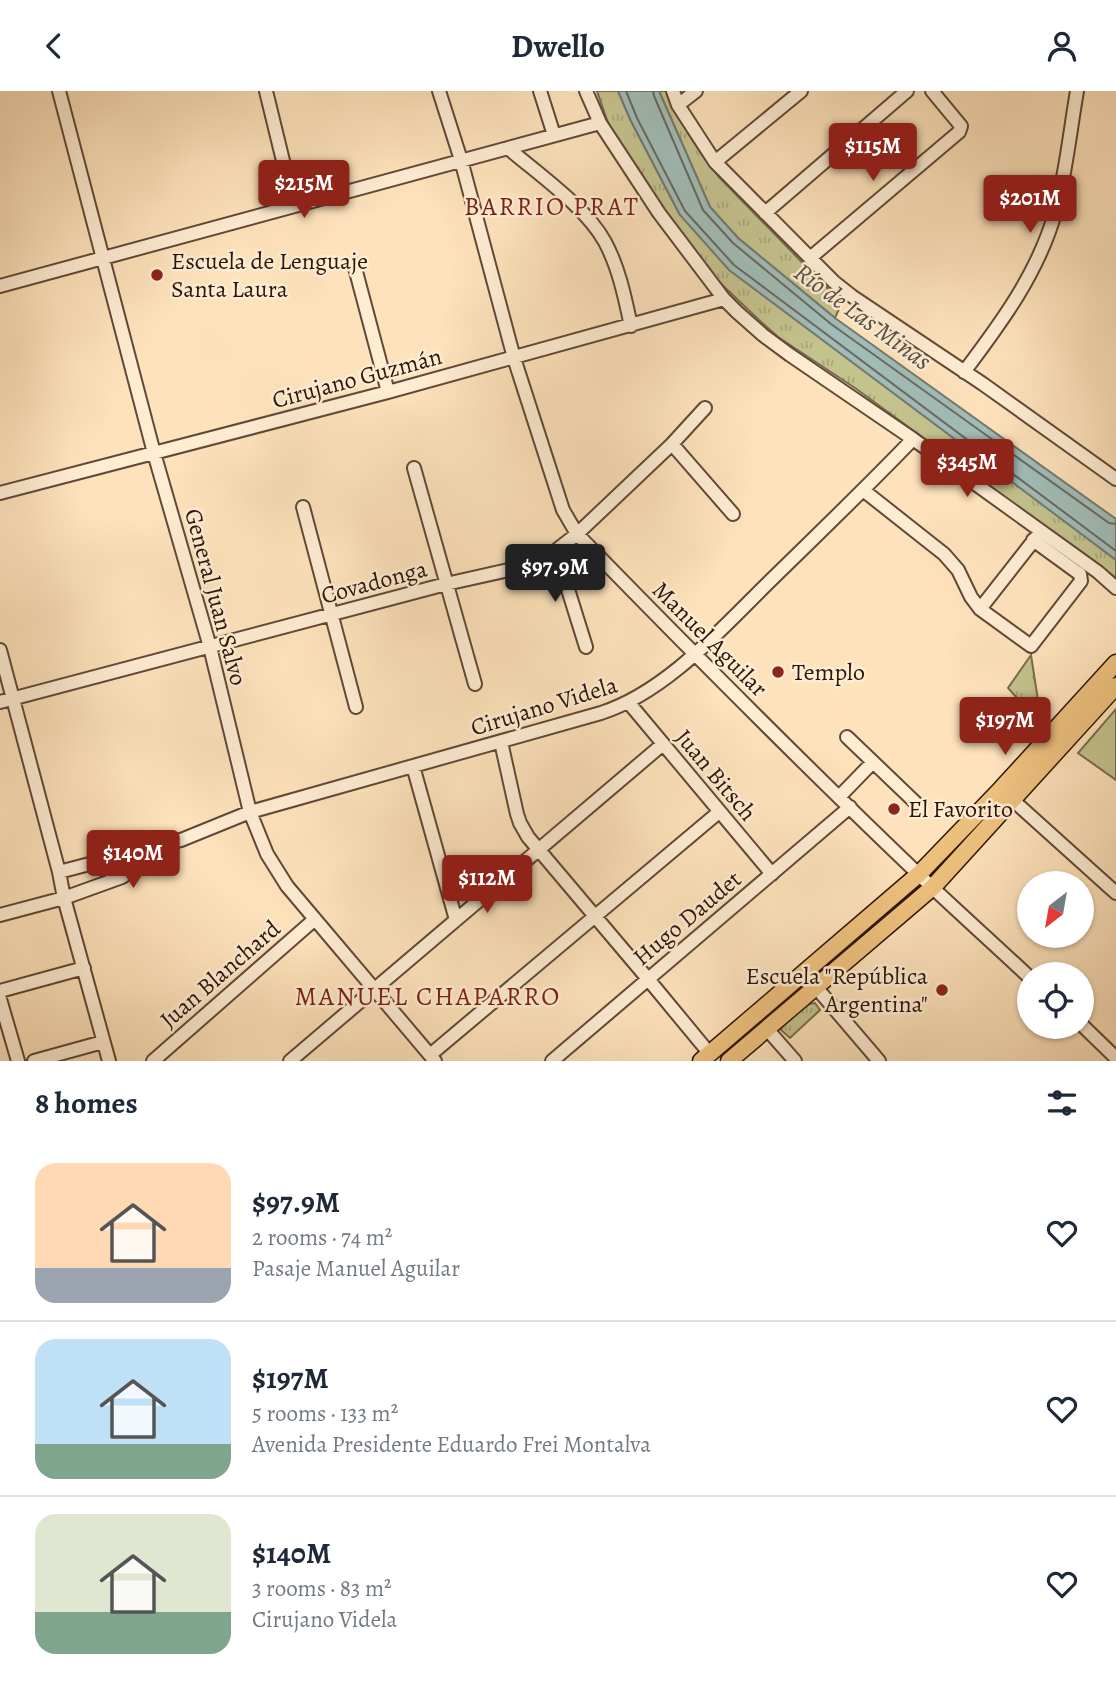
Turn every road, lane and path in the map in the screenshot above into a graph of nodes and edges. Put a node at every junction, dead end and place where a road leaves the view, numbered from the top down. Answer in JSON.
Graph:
{"nodes":[{"id":1,"x":59,"y":91,"type":"edge"},
{"id":2,"x":266,"y":91,"type":"edge"},
{"id":3,"x":439,"y":91,"type":"edge"},
{"id":4,"x":540,"y":91,"type":"edge"},
{"id":5,"x":586,"y":91,"type":"edge"},
{"id":6,"x":673,"y":91,"type":"edge"},
{"id":7,"x":696,"y":91,"type":"edge"},
{"id":8,"x":801,"y":91,"type":"edge"},
{"id":9,"x":907,"y":91,"type":"edge"},
{"id":10,"x":932,"y":91,"type":"edge"},
{"id":11,"x":1077,"y":91,"type":"edge"},
{"id":12,"x":678,"y":106,"type":"junction"},
{"id":13,"x":600,"y":123,"type":"junction"},
{"id":14,"x":554,"y":135,"type":"junction"},
{"id":15,"x":508,"y":148,"type":"junction"},
{"id":16,"x":461,"y":160,"type":"junction"},
{"id":17,"x":715,"y":162,"type":"junction"},
{"id":18,"x":294,"y":206,"type":"junction"},
{"id":19,"x":765,"y":213,"type":"junction"},
{"id":20,"x":103,"y":258,"type":"junction"},
{"id":21,"x":810,"y":258,"type":"junction"},
{"id":22,"x":354,"y":264,"type":"dead end"},
{"id":23,"x":0,"y":286,"type":"edge"},
{"id":24,"x":724,"y":299,"type":"junction"},
{"id":25,"x":631,"y":326,"type":"junction"},
{"id":26,"x":514,"y":358,"type":"junction"},
{"id":27,"x":964,"y":372,"type":"junction"},
{"id":28,"x":388,"y":392,"type":"junction"},
{"id":29,"x":705,"y":408,"type":"dead end"},
{"id":30,"x":913,"y":439,"type":"junction"},
{"id":31,"x":672,"y":444,"type":"junction"},
{"id":32,"x":154,"y":453,"type":"junction"},
{"id":33,"x":414,"y":468,"type":"dead end"},
{"id":34,"x":1116,"y":479,"type":"edge"},
{"id":35,"x":863,"y":491,"type":"junction"},
{"id":36,"x":0,"y":493,"type":"edge"},
{"id":37,"x":303,"y":507,"type":"dead end"},
{"id":38,"x":733,"y":514,"type":"dead end"},
{"id":39,"x":577,"y":534,"type":"junction"},
{"id":40,"x":1037,"y":536,"type":"junction"},
{"id":41,"x":556,"y":551,"type":"junction"},
{"id":42,"x":446,"y":584,"type":"junction"},
{"id":43,"x":1116,"y":588,"type":"edge"},
{"id":44,"x":980,"y":609,"type":"junction"},
{"id":45,"x":332,"y":614,"type":"junction"},
{"id":46,"x":210,"y":647,"type":"junction"},
{"id":47,"x":586,"y":647,"type":"dead end"},
{"id":48,"x":0,"y":650,"type":"edge"},
{"id":49,"x":695,"y":655,"type":"junction"},
{"id":50,"x":1116,"y":663,"type":"edge"},
{"id":51,"x":475,"y":684,"type":"dead end"},
{"id":52,"x":1116,"y":686,"type":"edge"},
{"id":53,"x":14,"y":698,"type":"junction"},
{"id":54,"x":0,"y":702,"type":"edge"},
{"id":55,"x":629,"y":703,"type":"junction"},
{"id":56,"x":356,"y":707,"type":"dead end"},
{"id":57,"x":847,"y":737,"type":"dead end"},
{"id":58,"x":501,"y":742,"type":"junction"},
{"id":59,"x":663,"y":744,"type":"junction"},
{"id":60,"x":873,"y":763,"type":"junction"},
{"id":61,"x":413,"y":766,"type":"junction"},
{"id":62,"x":1007,"y":795,"type":"junction"},
{"id":63,"x":839,"y":797,"type":"junction"},
{"id":64,"x":919,"y":806,"type":"dead end"},
{"id":65,"x":850,"y":807,"type":"junction"},
{"id":66,"x":250,"y":812,"type":"junction"},
{"id":67,"x":719,"y":812,"type":"junction"},
{"id":68,"x":181,"y":840,"type":"junction"},
{"id":69,"x":538,"y":849,"type":"junction"},
{"id":70,"x":59,"y":872,"type":"junction"},
{"id":71,"x":772,"y":874,"type":"junction"},
{"id":72,"x":919,"y":874,"type":"junction"},
{"id":73,"x":933,"y":887,"type":"junction"},
{"id":74,"x":1116,"y":893,"type":"edge"},
{"id":75,"x":64,"y":898,"type":"junction"},
{"id":76,"x":0,"y":915,"type":"edge"},
{"id":77,"x":596,"y":918,"type":"junction"},
{"id":78,"x":314,"y":919,"type":"junction"},
{"id":79,"x":456,"y":919,"type":"junction"},
{"id":80,"x":1017,"y":966,"type":"edge"},
{"id":81,"x":84,"y":968,"type":"junction"},
{"id":82,"x":648,"y":979,"type":"junction"},
{"id":83,"x":815,"y":986,"type":"junction"},
{"id":84,"x":375,"y":989,"type":"junction"},
{"id":85,"x":0,"y":991,"type":"edge"},
{"id":86,"x":0,"y":999,"type":"edge"},
{"id":87,"x":768,"y":1029,"type":"junction"},
{"id":88,"x":1094,"y":1036,"type":"edge"},
{"id":89,"x":103,"y":1042,"type":"junction"},
{"id":90,"x":1115,"y":1054,"type":"edge"},
{"id":91,"x":706,"y":1057,"type":"edge"},
{"id":92,"x":433,"y":1058,"type":"edge"},
{"id":93,"x":18,"y":1061,"type":"edge"},
{"id":94,"x":34,"y":1061,"type":"edge"},
{"id":95,"x":109,"y":1061,"type":"edge"},
{"id":96,"x":153,"y":1061,"type":"edge"},
{"id":97,"x":290,"y":1061,"type":"edge"},
{"id":98,"x":552,"y":1061,"type":"edge"},
{"id":99,"x":729,"y":1061,"type":"edge"},
{"id":100,"x":795,"y":1061,"type":"edge"},
{"id":101,"x":879,"y":1061,"type":"edge"}],
"edges":[{"from":1,"to":20,"type":"street","name":"General Juan Salvo"},
{"from":2,"to":18,"type":"street"},
{"from":3,"to":16,"type":"street","name":"Manuel Aguilar"},
{"from":4,"to":14,"type":"street"},
{"from":5,"to":13,"type":"street"},
{"from":6,"to":12,"type":"street"},
{"from":7,"to":12,"type":"street"},
{"from":8,"to":17,"type":"street"},
{"from":9,"to":19,"type":"street"},
{"from":10,"to":21,"type":"street"},
{"from":11,"to":27,"type":"street"},
{"from":12,"to":17,"type":"street"},
{"from":13,"to":14,"type":"street"},
{"from":13,"to":24,"type":"street"},
{"from":14,"to":15,"type":"street"},
{"from":15,"to":16,"type":"street"},
{"from":15,"to":25,"type":"street"},
{"from":16,"to":18,"type":"street"},
{"from":16,"to":26,"type":"street","name":"Manuel Aguilar"},
{"from":17,"to":19,"type":"street"},
{"from":18,"to":20,"type":"street"},
{"from":19,"to":21,"type":"street"},
{"from":20,"to":23,"type":"street"},
{"from":20,"to":32,"type":"street","name":"General Juan Salvo"},
{"from":21,"to":27,"type":"street"},
{"from":22,"to":28,"type":"street"},
{"from":24,"to":25,"type":"street","name":"Cirujano Guzmán"},
{"from":24,"to":30,"type":"street"},
{"from":25,"to":26,"type":"street","name":"Cirujano Guzmán"},
{"from":26,"to":28,"type":"street","name":"Cirujano Guzmán"},
{"from":26,"to":39,"type":"street","name":"Manuel Aguilar"},
{"from":27,"to":34,"type":"street"},
{"from":28,"to":32,"type":"street","name":"Cirujano Guzmán"},
{"from":29,"to":31,"type":"street","name":"Covadonga"},
{"from":30,"to":35,"type":"street","name":"Cirujano Videla"},
{"from":30,"to":40,"type":"street"},
{"from":31,"to":38,"type":"street"},
{"from":31,"to":39,"type":"street","name":"Covadonga"},
{"from":32,"to":36,"type":"street","name":"Cirujano Guzmán"},
{"from":32,"to":46,"type":"street","name":"General Juan Salvo"},
{"from":33,"to":42,"type":"street"},
{"from":35,"to":44,"type":"street"},
{"from":35,"to":49,"type":"street","name":"Cirujano Videla"},
{"from":37,"to":45,"type":"street"},
{"from":39,"to":41,"type":"street","name":"Covadonga"},
{"from":39,"to":49,"type":"street","name":"Manuel Aguilar"},
{"from":40,"to":43,"type":"street"},
{"from":40,"to":44,"type":"street"},
{"from":40,"to":44,"type":"street"},
{"from":41,"to":42,"type":"street","name":"Covadonga"},
{"from":41,"to":47,"type":"street"},
{"from":42,"to":45,"type":"street","name":"Covadonga"},
{"from":42,"to":51,"type":"street"},
{"from":45,"to":46,"type":"street","name":"Covadonga"},
{"from":45,"to":56,"type":"street"},
{"from":46,"to":53,"type":"street","name":"Covadonga"},
{"from":46,"to":66,"type":"street","name":"General Juan Salvo"},
{"from":48,"to":53,"type":"street"},
{"from":49,"to":55,"type":"street","name":"Cirujano Videla"},
{"from":49,"to":63,"type":"street","name":"Manuel Aguilar"},
{"from":50,"to":62,"type":"main road"},
{"from":52,"to":62,"type":"main road"},
{"from":53,"to":54,"type":"street","name":"Covadonga"},
{"from":53,"to":70,"type":"street"},
{"from":55,"to":58,"type":"street","name":"Cirujano Videla"},
{"from":55,"to":59,"type":"street","name":"Juan Bitsch"},
{"from":57,"to":60,"type":"street"},
{"from":58,"to":61,"type":"street","name":"Cirujano Videla"},
{"from":58,"to":69,"type":"street"},
{"from":59,"to":67,"type":"street","name":"Juan Bitsch"},
{"from":59,"to":69,"type":"street"},
{"from":60,"to":63,"type":"street"},
{"from":60,"to":64,"type":"street"},
{"from":61,"to":66,"type":"street","name":"Cirujano Videla"},
{"from":61,"to":79,"type":"street"},
{"from":62,"to":72,"type":"main road"},
{"from":62,"to":73,"type":"main road"},
{"from":62,"to":74,"type":"street"},
{"from":63,"to":65,"type":"street","name":"Manuel Aguilar"},
{"from":65,"to":71,"type":"street","name":"Hugo Daudet"},
{"from":65,"to":72,"type":"street","name":"Manuel Aguilar"},
{"from":66,"to":68,"type":"street","name":"Cirujano Videla"},
{"from":66,"to":78,"type":"street","name":"General Juan Salvo"},
{"from":67,"to":71,"type":"street","name":"Juan Bitsch"},
{"from":67,"to":77,"type":"street"},
{"from":68,"to":70,"type":"street","name":"Cirujano Videla"},
{"from":68,"to":75,"type":"street","name":"Cirujano Videla"},
{"from":69,"to":77,"type":"street"},
{"from":69,"to":79,"type":"street"},
{"from":70,"to":75,"type":"street"},
{"from":71,"to":82,"type":"street","name":"Hugo Daudet"},
{"from":72,"to":73,"type":"street","name":"Manuel Aguilar"},
{"from":72,"to":91,"type":"main road"},
{"from":73,"to":80,"type":"street","name":"Manuel Aguilar"},
{"from":73,"to":83,"type":"main road"},
{"from":75,"to":76,"type":"street","name":"Cirujano Videla"},
{"from":75,"to":81,"type":"street"},
{"from":77,"to":82,"type":"street"},
{"from":77,"to":92,"type":"street"},
{"from":78,"to":84,"type":"street","name":"General Juan Salvo"},
{"from":78,"to":96,"type":"street","name":"Juan Blanchard"},
{"from":79,"to":84,"type":"street"},
{"from":81,"to":85,"type":"street"},
{"from":81,"to":89,"type":"street"},
{"from":82,"to":91,"type":"street"},
{"from":82,"to":98,"type":"street","name":"Hugo Daudet"},
{"from":83,"to":87,"type":"main road"},
{"from":83,"to":101,"type":"street"},
{"from":84,"to":92,"type":"street","name":"General Juan Salvo"},
{"from":84,"to":97,"type":"street"},
{"from":86,"to":93,"type":"street"},
{"from":87,"to":99,"type":"main road"},
{"from":87,"to":100,"type":"street"},
{"from":88,"to":90,"type":"street"},
{"from":89,"to":94,"type":"street"},
{"from":89,"to":95,"type":"street"}]}
